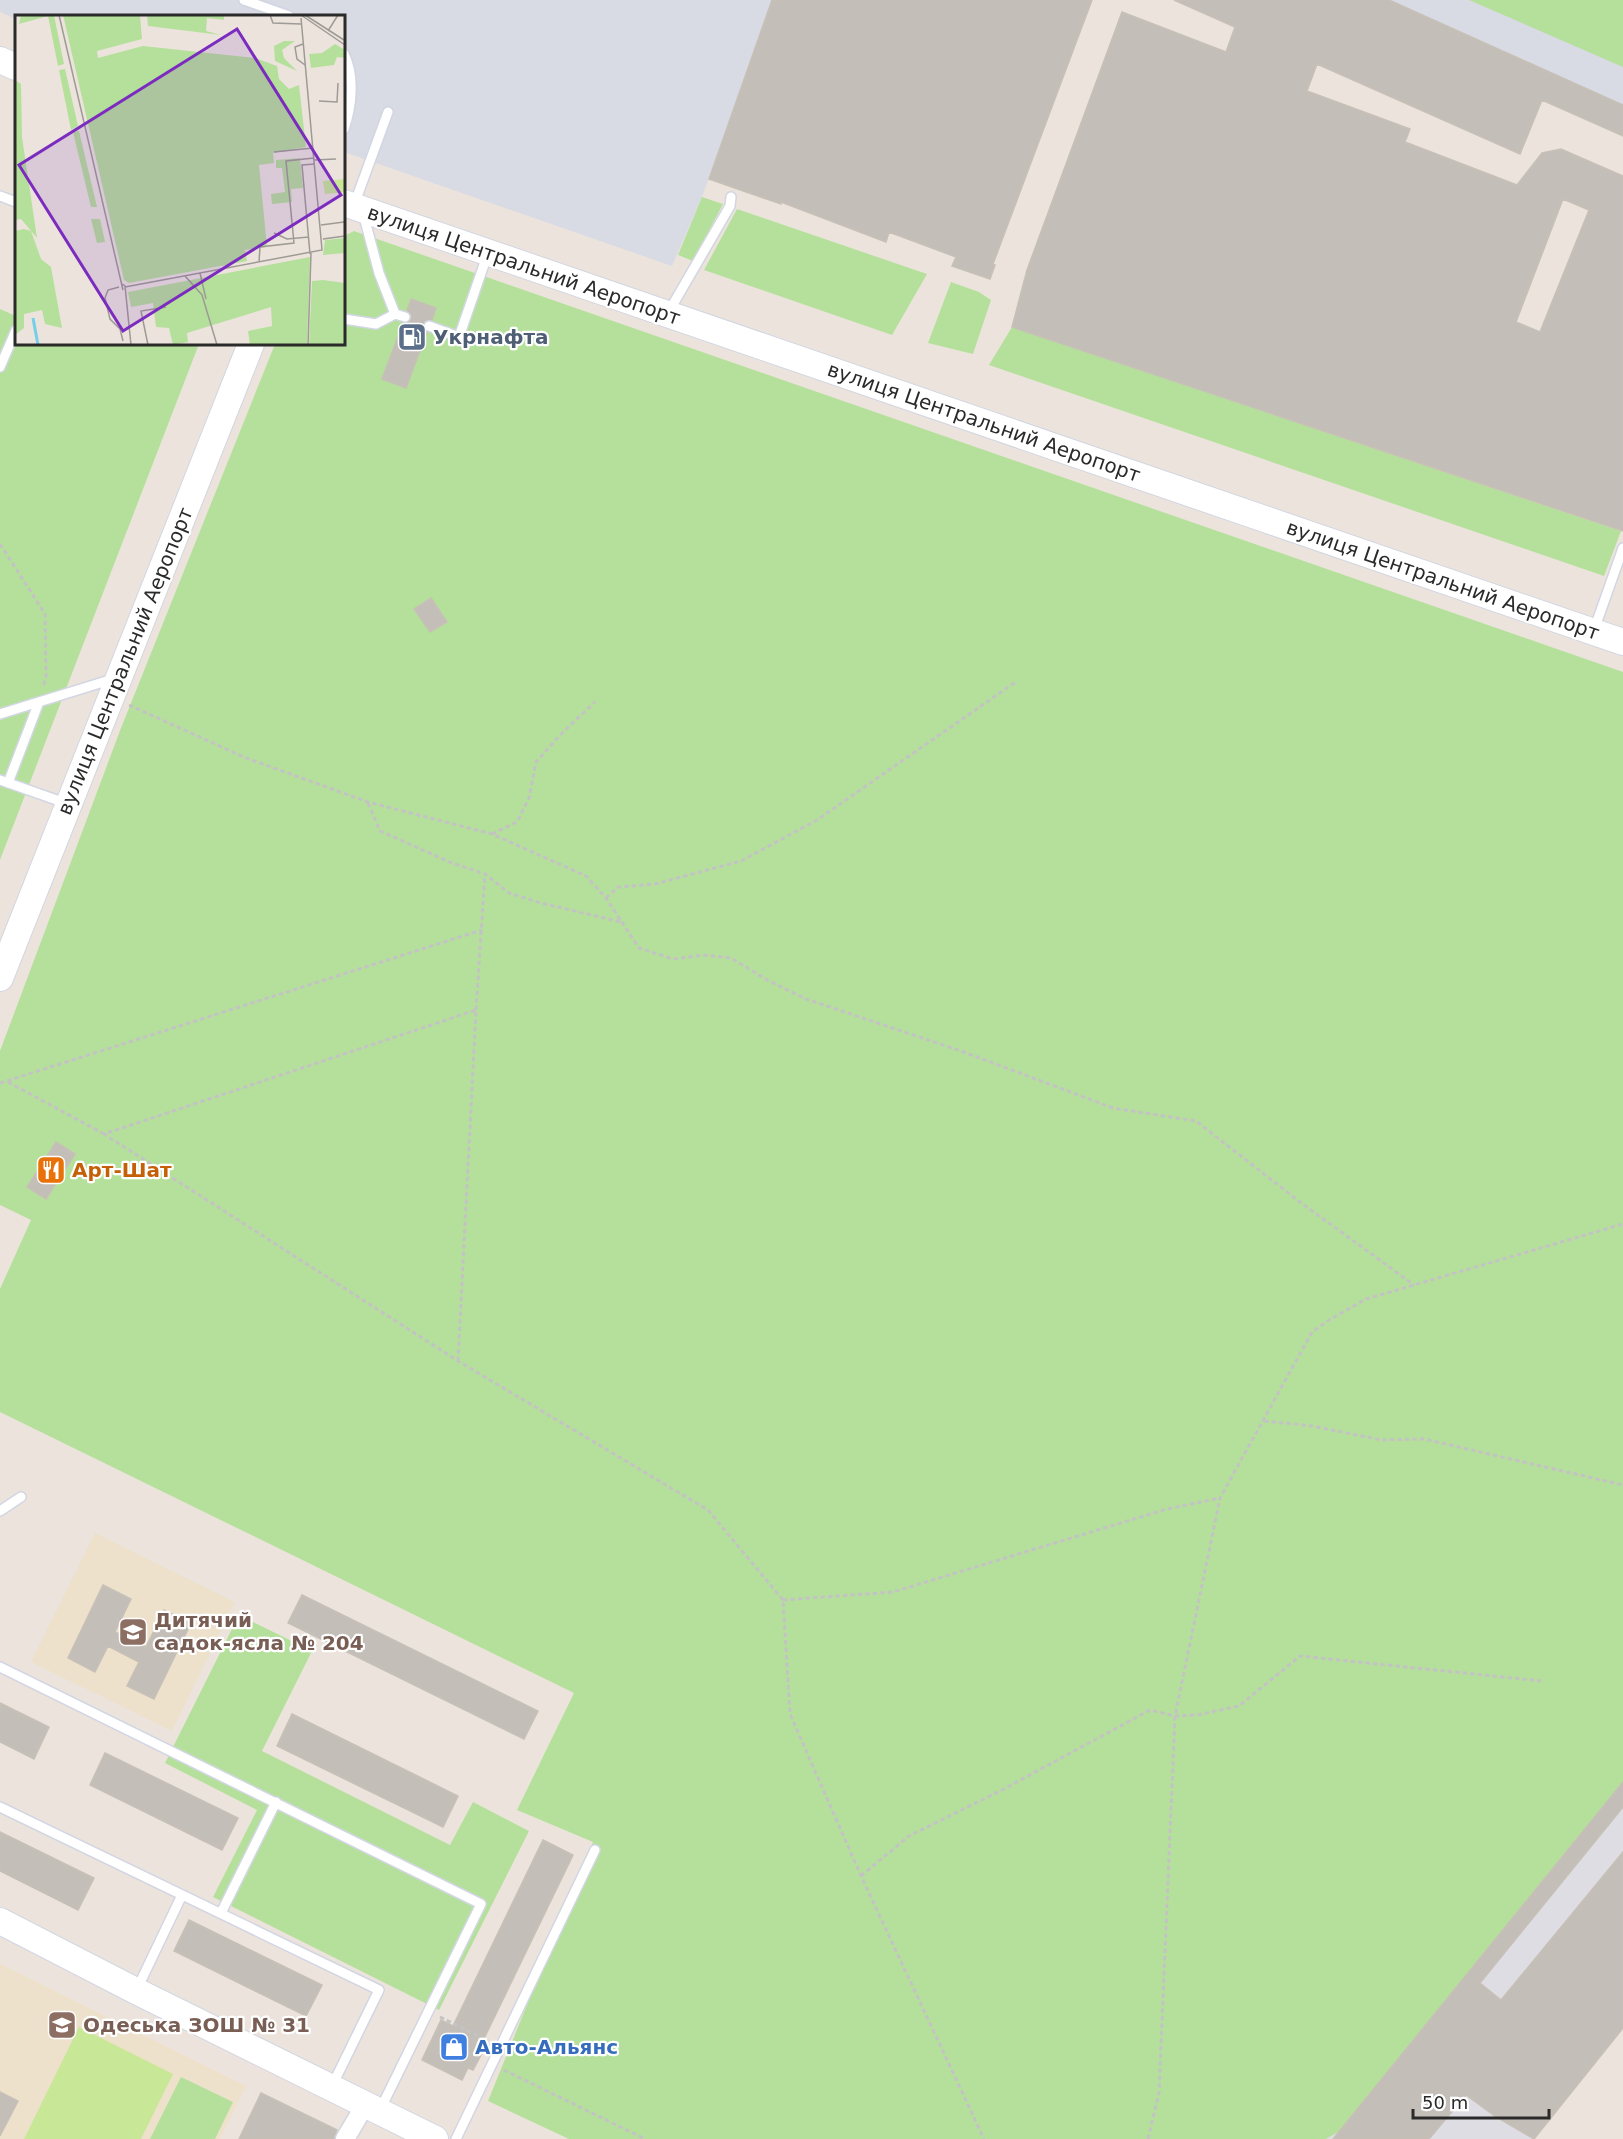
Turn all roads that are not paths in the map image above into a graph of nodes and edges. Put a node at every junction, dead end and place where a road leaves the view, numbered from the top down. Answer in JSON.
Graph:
{"nodes":[{"id":1,"x":244,"y":0,"type":"edge"},
{"id":2,"x":286,"y":15,"type":"edge"},
{"id":3,"x":345,"y":57,"type":"edge"},
{"id":4,"x":0,"y":60,"type":"edge"},
{"id":5,"x":15,"y":67,"type":"edge"},
{"id":6,"x":388,"y":111,"type":"dead end"},
{"id":7,"x":345,"y":124,"type":"edge"},
{"id":8,"x":0,"y":196,"type":"edge"},
{"id":9,"x":731,"y":197,"type":"dead end"},
{"id":10,"x":15,"y":202,"type":"edge"},
{"id":11,"x":353,"y":206,"type":"edge"},
{"id":12,"x":488,"y":252,"type":"junction"},
{"id":13,"x":395,"y":314,"type":"junction"},
{"id":14,"x":668,"y":314,"type":"junction"},
{"id":15,"x":405,"y":317,"type":"dead end"},
{"id":16,"x":345,"y":319,"type":"edge"},
{"id":17,"x":429,"y":326,"type":"dead end"},
{"id":18,"x":15,"y":332,"type":"edge"},
{"id":19,"x":251,"y":345,"type":"edge"},
{"id":20,"x":0,"y":367,"type":"edge"},
{"id":21,"x":1623,"y":548,"type":"edge"},
{"id":22,"x":1594,"y":632,"type":"junction"},
{"id":23,"x":1623,"y":642,"type":"edge"},
{"id":24,"x":115,"y":687,"type":"junction"},
{"id":25,"x":39,"y":702,"type":"junction"},
{"id":26,"x":0,"y":714,"type":"edge"},
{"id":27,"x":4,"y":781,"type":"edge"},
{"id":28,"x":68,"y":804,"type":"junction"},
{"id":29,"x":0,"y":978,"type":"edge"},
{"id":30,"x":21,"y":1497,"type":"dead end"},
{"id":31,"x":0,"y":1510,"type":"edge"},
{"id":32,"x":0,"y":1667,"type":"edge"},
{"id":33,"x":276,"y":1803,"type":"junction"},
{"id":34,"x":0,"y":1807,"type":"edge"},
{"id":35,"x":595,"y":1850,"type":"dead end"},
{"id":36,"x":182,"y":1894,"type":"junction"},
{"id":37,"x":221,"y":1913,"type":"junction"},
{"id":38,"x":0,"y":1920,"type":"edge"},
{"id":39,"x":136,"y":1991,"type":"junction"},
{"id":40,"x":331,"y":2088,"type":"junction"},
{"id":41,"x":372,"y":2108,"type":"junction"},
{"id":42,"x":345,"y":2139,"type":"edge"},
{"id":43,"x":435,"y":2139,"type":"edge"},
{"id":44,"x":456,"y":2139,"type":"edge"}],
"edges":[{"from":1,"to":2,"type":"lane"},
{"from":3,"to":7,"type":"lane"},
{"from":4,"to":5,"type":"main road"},
{"from":6,"to":11,"type":"lane"},
{"from":8,"to":10,"type":"lane"},
{"from":9,"to":14,"type":"lane"},
{"from":11,"to":12,"type":"main road","name":"вулиця Центральний Аеропорт"},
{"from":11,"to":13,"type":"lane"},
{"from":12,"to":14,"type":"main road","name":"вулиця Центральний Аеропорт"},
{"from":12,"to":17,"type":"lane"},
{"from":13,"to":15,"type":"lane"},
{"from":13,"to":16,"type":"lane"},
{"from":14,"to":22,"type":"main road","name":"вулиця Центральний Аеропорт"},
{"from":18,"to":20,"type":"lane"},
{"from":19,"to":24,"type":"main road","name":"вулиця Центральний Аеропорт"},
{"from":21,"to":22,"type":"lane"},
{"from":22,"to":23,"type":"main road","name":"вулиця Центральний Аеропорт"},
{"from":24,"to":25,"type":"lane"},
{"from":24,"to":28,"type":"main road","name":"вулиця Центральний Аеропорт"},
{"from":25,"to":26,"type":"lane"},
{"from":25,"to":27,"type":"lane"},
{"from":27,"to":28,"type":"lane"},
{"from":28,"to":29,"type":"main road","name":"вулиця Центральний Аеропорт"},
{"from":30,"to":31,"type":"lane"},
{"from":32,"to":33,"type":"lane"},
{"from":33,"to":37,"type":"lane"},
{"from":33,"to":41,"type":"lane"},
{"from":34,"to":36,"type":"lane"},
{"from":35,"to":44,"type":"lane"},
{"from":36,"to":37,"type":"lane"},
{"from":36,"to":39,"type":"lane"},
{"from":37,"to":40,"type":"lane"},
{"from":38,"to":39,"type":"main road"},
{"from":39,"to":40,"type":"main road"},
{"from":40,"to":41,"type":"main road"},
{"from":41,"to":42,"type":"street"},
{"from":41,"to":43,"type":"main road"}]}
